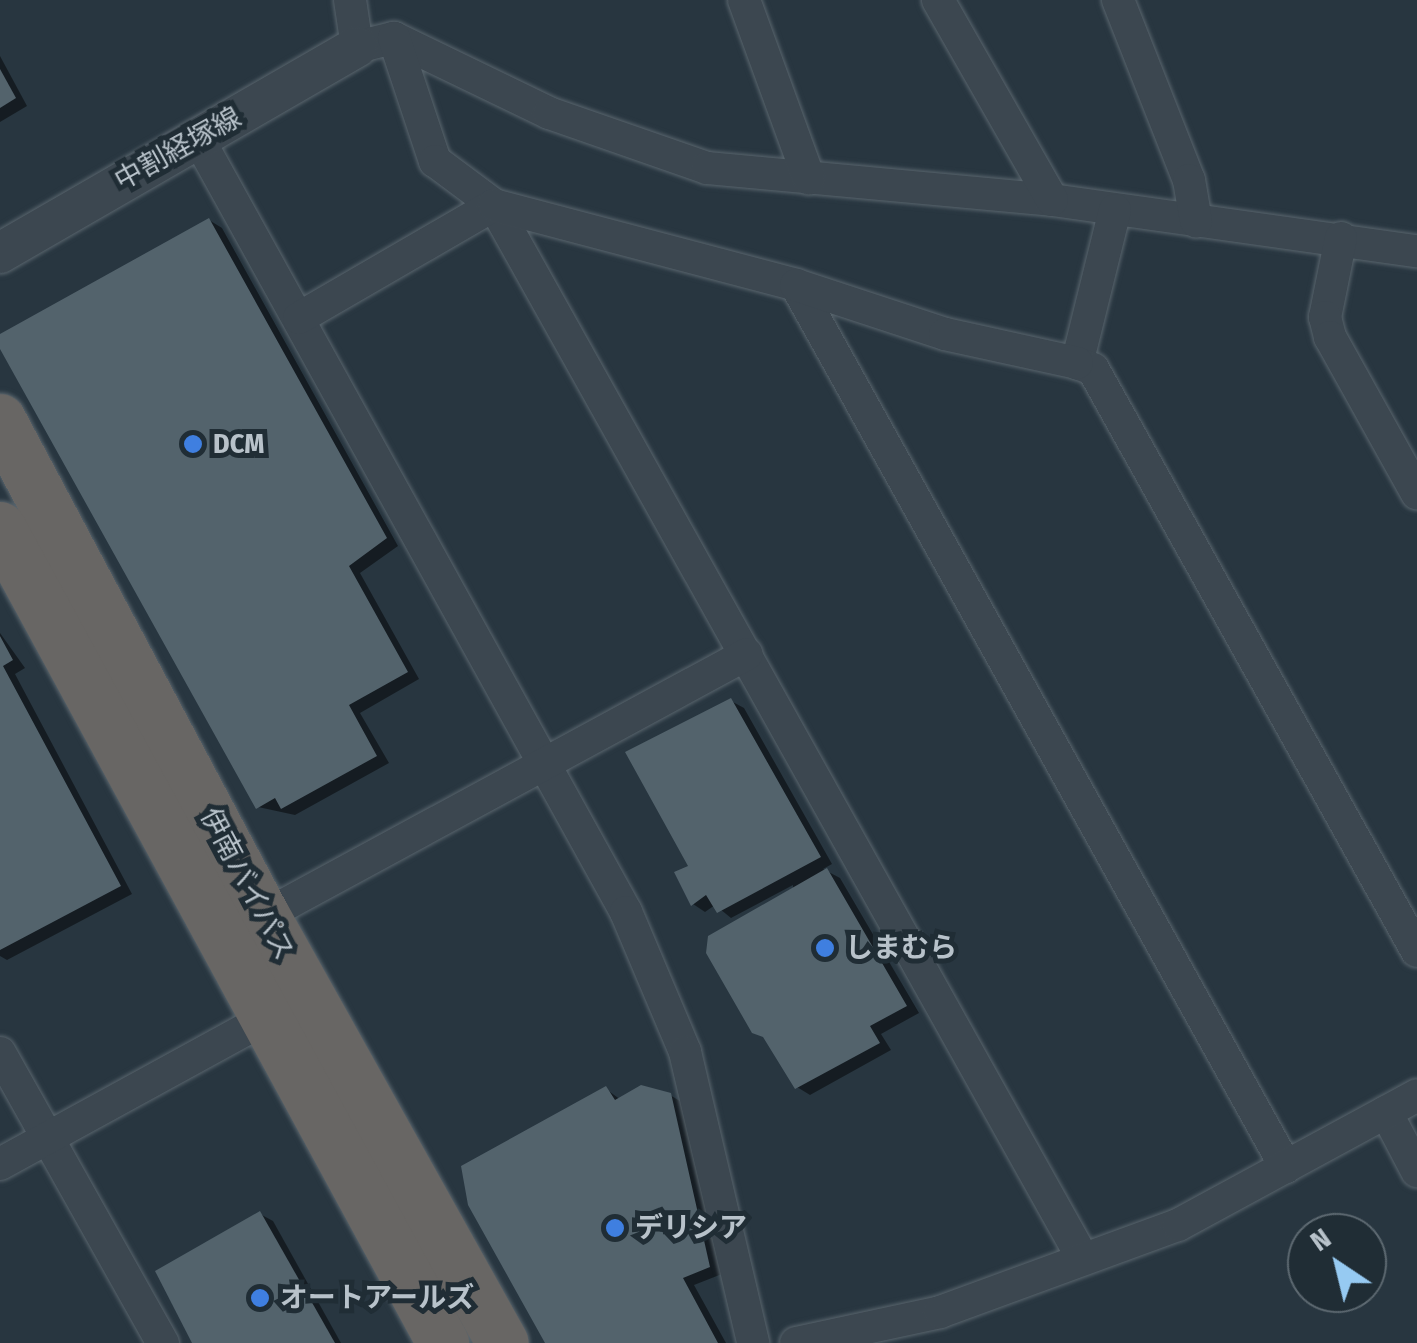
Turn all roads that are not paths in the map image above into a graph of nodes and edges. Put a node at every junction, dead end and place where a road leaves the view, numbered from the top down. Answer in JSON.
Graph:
{"nodes":[{"id":1,"x":350,"y":0,"type":"edge"},
{"id":2,"x":744,"y":0,"type":"edge"},
{"id":3,"x":938,"y":0,"type":"edge"},
{"id":4,"x":1118,"y":0,"type":"edge"},
{"id":5,"x":376,"y":42,"type":"junction"},
{"id":6,"x":199,"y":140,"type":"junction"},
{"id":7,"x":809,"y":179,"type":"junction"},
{"id":8,"x":1052,"y":200,"type":"junction"},
{"id":9,"x":494,"y":206,"type":"junction"},
{"id":10,"x":1116,"y":210,"type":"junction"},
{"id":11,"x":1196,"y":221,"type":"junction"},
{"id":12,"x":1340,"y":238,"type":"junction"},
{"id":13,"x":1417,"y":251,"type":"edge"},
{"id":14,"x":0,"y":253,"type":"edge"},
{"id":15,"x":796,"y":285,"type":"junction"},
{"id":16,"x":299,"y":318,"type":"junction"},
{"id":17,"x":1078,"y":364,"type":"junction"},
{"id":18,"x":0,"y":420,"type":"edge"},
{"id":19,"x":1417,"y":494,"type":"edge"},
{"id":20,"x":0,"y":528,"type":"edge"},
{"id":21,"x":747,"y":654,"type":"junction"},
{"id":22,"x":543,"y":764,"type":"junction"},
{"id":23,"x":264,"y":916,"type":"junction"},
{"id":24,"x":1417,"y":951,"type":"edge"},
{"id":25,"x":269,"y":1017,"type":"junction"},
{"id":26,"x":0,"y":1053,"type":"edge"},
{"id":27,"x":1417,"y":1095,"type":"edge"},
{"id":28,"x":1386,"y":1112,"type":"junction"},
{"id":29,"x":49,"y":1139,"type":"junction"},
{"id":30,"x":0,"y":1164,"type":"edge"},
{"id":31,"x":1286,"y":1166,"type":"junction"},
{"id":32,"x":1417,"y":1170,"type":"edge"},
{"id":33,"x":1083,"y":1260,"type":"junction"},
{"id":34,"x":944,"y":1327,"type":"edge"},
{"id":35,"x":163,"y":1343,"type":"edge"},
{"id":36,"x":443,"y":1343,"type":"edge"},
{"id":37,"x":503,"y":1343,"type":"edge"},
{"id":38,"x":754,"y":1343,"type":"edge"},
{"id":39,"x":796,"y":1343,"type":"edge"}],
"edges":[{"from":1,"to":5,"type":"street"},
{"from":2,"to":7,"type":"street"},
{"from":3,"to":8,"type":"street"},
{"from":4,"to":11,"type":"street"},
{"from":5,"to":6,"type":"street","name":"中割経塚線"},
{"from":5,"to":7,"type":"street"},
{"from":5,"to":9,"type":"street"},
{"from":6,"to":14,"type":"street","name":"中割経塚線"},
{"from":6,"to":16,"type":"street"},
{"from":7,"to":8,"type":"street"},
{"from":8,"to":10,"type":"street"},
{"from":9,"to":15,"type":"street"},
{"from":9,"to":16,"type":"street"},
{"from":9,"to":21,"type":"street"},
{"from":10,"to":11,"type":"street"},
{"from":10,"to":17,"type":"street"},
{"from":11,"to":12,"type":"street"},
{"from":12,"to":13,"type":"street"},
{"from":12,"to":19,"type":"street"},
{"from":15,"to":17,"type":"street"},
{"from":15,"to":31,"type":"street"},
{"from":16,"to":22,"type":"street"},
{"from":17,"to":24,"type":"street"},
{"from":18,"to":23,"type":"highway","name":"伊南バイパス"},
{"from":20,"to":25,"type":"highway","name":"伊南バイパス"},
{"from":21,"to":22,"type":"street"},
{"from":21,"to":33,"type":"street"},
{"from":22,"to":23,"type":"street"},
{"from":22,"to":38,"type":"street"},
{"from":23,"to":37,"type":"highway","name":"伊南バイパス"},
{"from":25,"to":29,"type":"street"},
{"from":25,"to":36,"type":"highway","name":"伊南バイパス"},
{"from":26,"to":29,"type":"street"},
{"from":27,"to":28,"type":"street"},
{"from":28,"to":31,"type":"street"},
{"from":28,"to":32,"type":"street"},
{"from":29,"to":30,"type":"street"},
{"from":29,"to":35,"type":"street"},
{"from":31,"to":33,"type":"street"},
{"from":33,"to":34,"type":"street"},
{"from":34,"to":39,"type":"street"}]}
